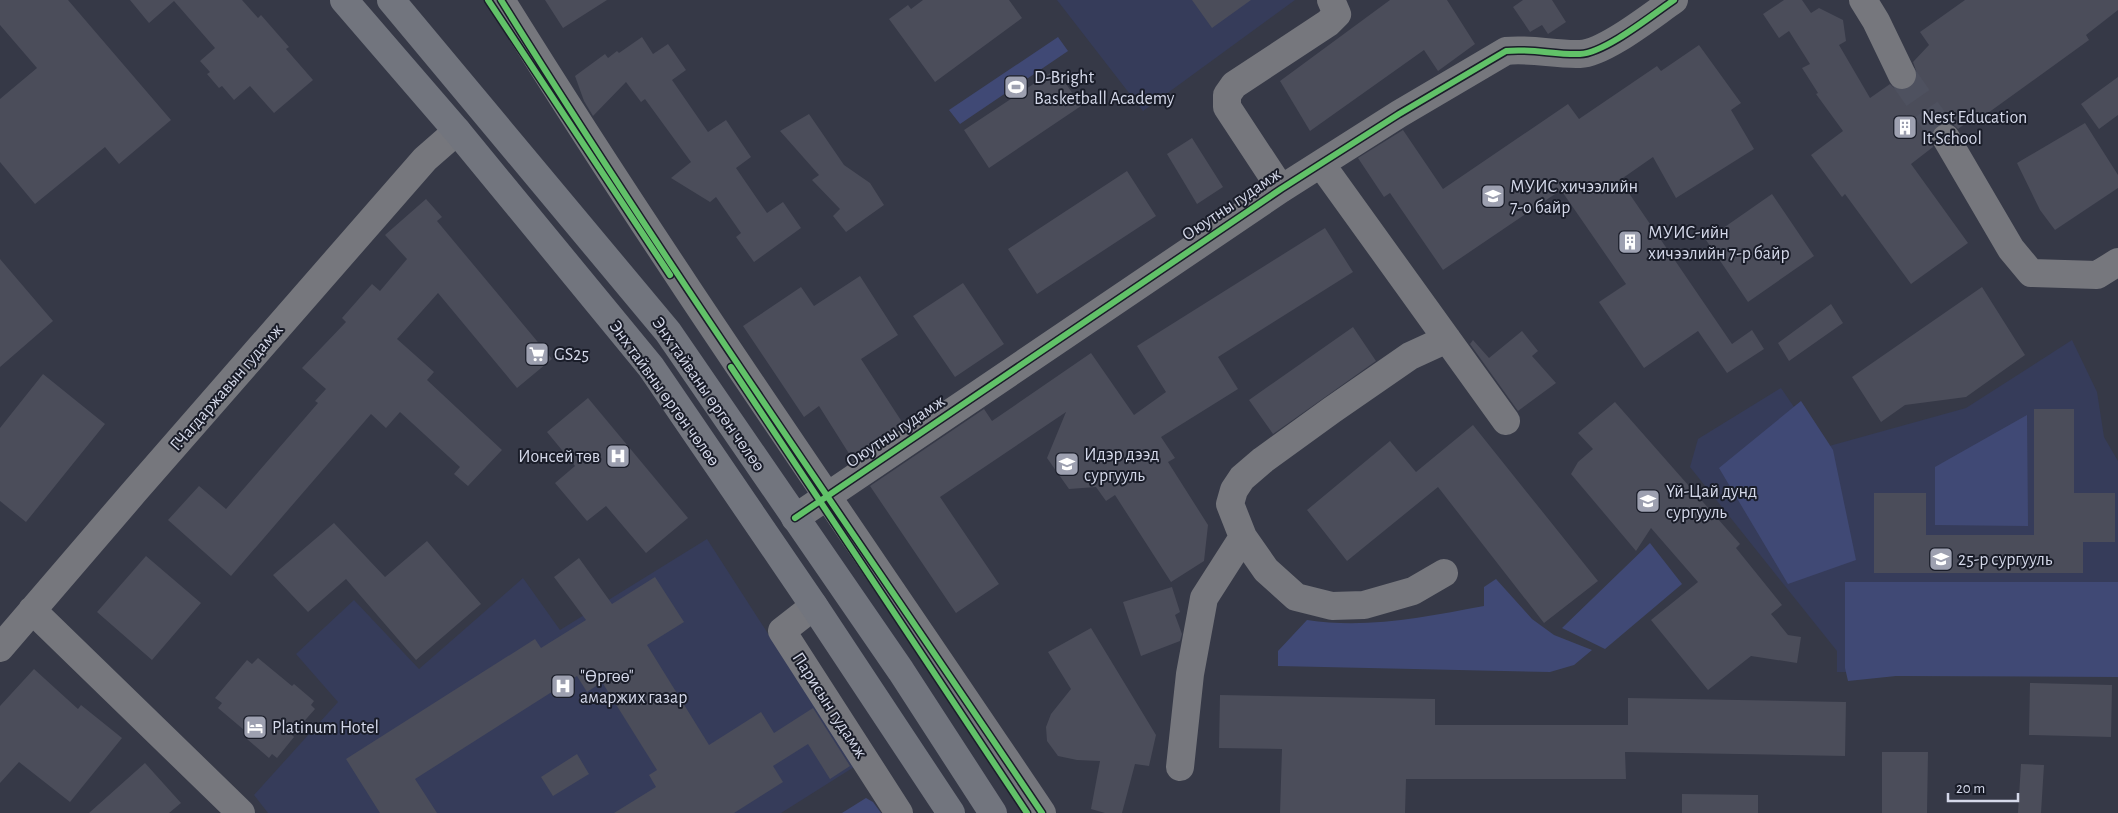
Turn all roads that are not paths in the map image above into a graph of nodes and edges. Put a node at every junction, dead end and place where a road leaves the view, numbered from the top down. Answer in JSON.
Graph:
{"nodes":[{"id":1,"x":344,"y":0,"type":"edge"},
{"id":2,"x":390,"y":0,"type":"edge"},
{"id":3,"x":502,"y":0,"type":"edge"},
{"id":4,"x":1331,"y":0,"type":"edge"},
{"id":5,"x":1674,"y":0,"type":"edge"},
{"id":6,"x":1862,"y":0,"type":"edge"},
{"id":7,"x":1902,"y":75,"type":"tunnel mouth"},
{"id":8,"x":457,"y":130,"type":"junction"},
{"id":9,"x":1946,"y":138,"type":"tunnel mouth"},
{"id":10,"x":1321,"y":164,"type":"junction"},
{"id":11,"x":1281,"y":188,"type":"junction"},
{"id":12,"x":2118,"y":262,"type":"edge"},
{"id":13,"x":1447,"y":339,"type":"junction"},
{"id":14,"x":1506,"y":420,"type":"dead end"},
{"id":15,"x":827,"y":495,"type":"junction"},
{"id":16,"x":795,"y":518,"type":"junction"},
{"id":17,"x":1243,"y":537,"type":"junction"},
{"id":18,"x":1444,"y":573,"type":"dead end"},
{"id":19,"x":814,"y":606,"type":"junction"},
{"id":20,"x":32,"y":610,"type":"junction"},
{"id":21,"x":0,"y":648,"type":"edge"},
{"id":22,"x":1180,"y":767,"type":"dead end"},
{"id":23,"x":241,"y":813,"type":"edge"},
{"id":24,"x":900,"y":813,"type":"edge"},
{"id":25,"x":951,"y":813,"type":"edge"},
{"id":26,"x":993,"y":813,"type":"edge"},
{"id":27,"x":1042,"y":813,"type":"edge"}],
"edges":[{"from":1,"to":8,"type":"highway","name":"Энх тайвны өргөн чөлөө"},
{"from":2,"to":16,"type":"highway","name":"Энх тайваны өргөн чөлөө"},
{"from":3,"to":15,"type":"street"},
{"from":4,"to":11,"type":"street"},
{"from":5,"to":10,"type":"street","name":"Оюутны гудамж"},
{"from":6,"to":7,"type":"street"},
{"from":8,"to":19,"type":"highway","name":"Энх тайвны өргөн чөлөө"},
{"from":8,"to":20,"type":"street","name":"Г.Чагдаржавын гудамж"},
{"from":9,"to":12,"type":"street"},
{"from":10,"to":11,"type":"street","name":"Оюутны гудамж"},
{"from":10,"to":13,"type":"street"},
{"from":11,"to":15,"type":"street","name":"Оюутны гудамж"},
{"from":13,"to":14,"type":"street"},
{"from":13,"to":17,"type":"street"},
{"from":15,"to":16,"type":"street","name":"Оюутны гудамж"},
{"from":15,"to":27,"type":"street"},
{"from":16,"to":26,"type":"highway","name":"Энх тайваны өргөн чөлөө"},
{"from":17,"to":18,"type":"street"},
{"from":17,"to":22,"type":"street"},
{"from":19,"to":24,"type":"street","name":"Парисын гудамж"},
{"from":19,"to":25,"type":"highway","name":"Энх тайвны өргөн чөлөө"},
{"from":20,"to":21,"type":"street","name":"Г.Чагдаржавын гудамж"},
{"from":20,"to":23,"type":"street"}]}
